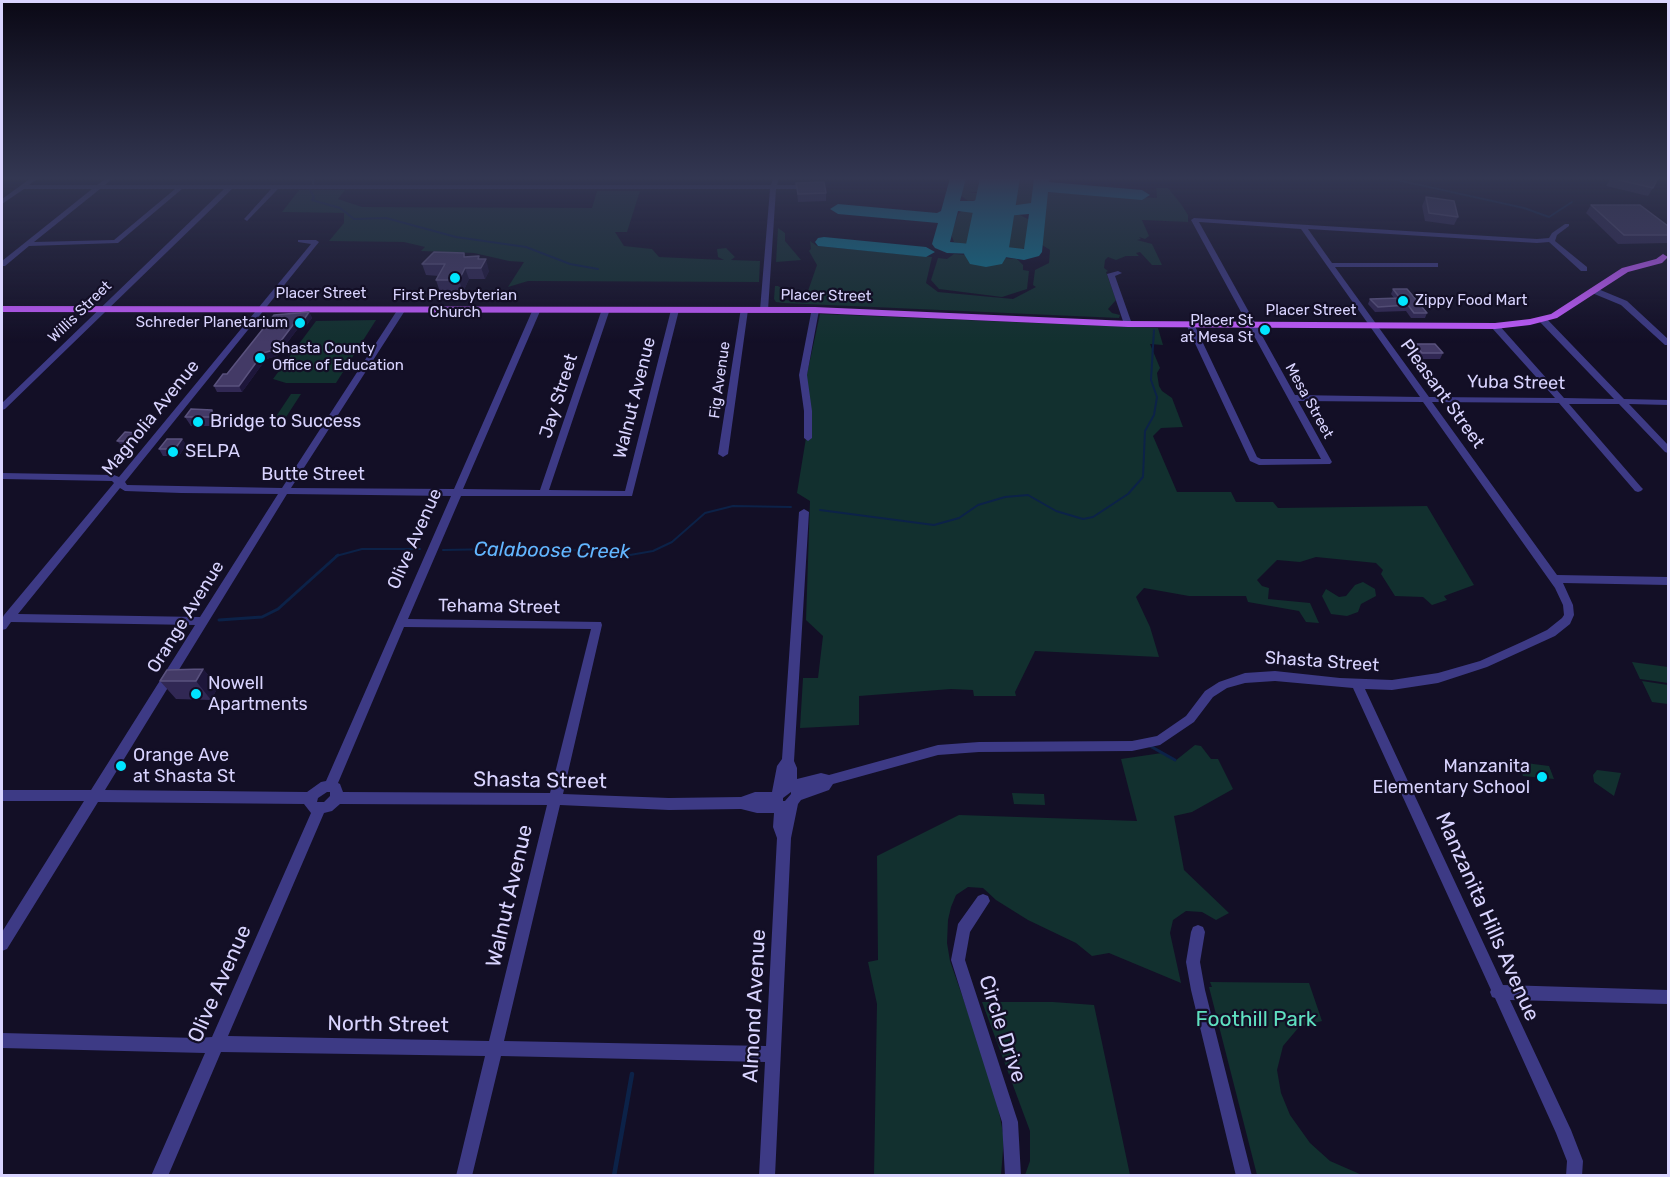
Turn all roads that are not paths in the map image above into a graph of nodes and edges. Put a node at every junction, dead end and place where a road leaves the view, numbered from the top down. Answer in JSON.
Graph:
{"nodes":[{"id":1,"x":40,"y":233,"type":"edge"},
{"id":2,"x":128,"y":233,"type":"edge"},
{"id":3,"x":182,"y":233,"type":"edge"},
{"id":4,"x":770,"y":233,"type":"edge"},
{"id":5,"x":1201,"y":233,"type":"edge"},
{"id":6,"x":1307,"y":233,"type":"edge"},
{"id":7,"x":1416,"y":233,"type":"edge"},
{"id":8,"x":1556,"y":233,"type":"edge"},
{"id":9,"x":1550,"y":240,"type":"junction"},
{"id":10,"x":300,"y":241,"type":"dead end"},
{"id":11,"x":26,"y":244,"type":"junction"},
{"id":12,"x":1666,"y":257,"type":"edge"},
{"id":13,"x":2,"y":264,"type":"edge"},
{"id":14,"x":1331,"y":265,"type":"junction"},
{"id":15,"x":1435,"y":266,"type":"dead end"},
{"id":16,"x":1584,"y":269,"type":"dead end"},
{"id":17,"x":1118,"y":273,"type":"dead end"},
{"id":18,"x":1595,"y":291,"type":"junction"},
{"id":19,"x":2,"y":309,"type":"edge"},
{"id":20,"x":102,"y":309,"type":"junction"},
{"id":21,"x":261,"y":309,"type":"junction"},
{"id":22,"x":402,"y":309,"type":"junction"},
{"id":23,"x":537,"y":309,"type":"junction"},
{"id":24,"x":606,"y":309,"type":"junction"},
{"id":25,"x":675,"y":310,"type":"junction"},
{"id":26,"x":744,"y":310,"type":"junction"},
{"id":27,"x":764,"y":310,"type":"junction"},
{"id":28,"x":815,"y":310,"type":"junction"},
{"id":29,"x":1542,"y":319,"type":"junction"},
{"id":30,"x":1128,"y":324,"type":"junction"},
{"id":31,"x":1190,"y":324,"type":"junction"},
{"id":32,"x":1252,"y":326,"type":"junction"},
{"id":33,"x":1374,"y":326,"type":"junction"},
{"id":34,"x":1495,"y":326,"type":"junction"},
{"id":35,"x":1668,"y":343,"type":"edge"},
{"id":36,"x":1292,"y":398,"type":"junction"},
{"id":37,"x":1425,"y":398,"type":"junction"},
{"id":38,"x":1561,"y":400,"type":"junction"},
{"id":39,"x":1623,"y":402,"type":"junction"},
{"id":40,"x":1668,"y":402,"type":"edge"},
{"id":41,"x":2,"y":407,"type":"edge"},
{"id":42,"x":808,"y":438,"type":"dead end"},
{"id":43,"x":1668,"y":450,"type":"edge"},
{"id":44,"x":723,"y":454,"type":"dead end"},
{"id":45,"x":2,"y":476,"type":"edge"},
{"id":46,"x":120,"y":483,"type":"junction"},
{"id":47,"x":1638,"y":489,"type":"dead end"},
{"id":48,"x":285,"y":491,"type":"junction"},
{"id":49,"x":458,"y":492,"type":"junction"},
{"id":50,"x":544,"y":492,"type":"junction"},
{"id":51,"x":629,"y":494,"type":"joint"},
{"id":52,"x":804,"y":512,"type":"dead end"},
{"id":53,"x":1554,"y":579,"type":"junction"},
{"id":54,"x":1668,"y":581,"type":"edge"},
{"id":55,"x":205,"y":621,"type":"junction"},
{"id":56,"x":5,"y":622,"type":"edge"},
{"id":57,"x":400,"y":623,"type":"junction"},
{"id":58,"x":597,"y":625,"type":"joint"},
{"id":59,"x":1357,"y":684,"type":"junction"},
{"id":60,"x":330,"y":786,"type":"junction"},
{"id":61,"x":2,"y":795,"type":"edge"},
{"id":62,"x":95,"y":795,"type":"junction"},
{"id":63,"x":337,"y":798,"type":"junction"},
{"id":64,"x":555,"y":799,"type":"junction"},
{"id":65,"x":783,"y":799,"type":"junction"},
{"id":66,"x":315,"y":803,"type":"junction"},
{"id":67,"x":784,"y":838,"type":"junction"},
{"id":68,"x":984,"y":901,"type":"dead end"},
{"id":69,"x":1198,"y":932,"type":"dead end"},
{"id":70,"x":2,"y":944,"type":"edge"},
{"id":71,"x":1497,"y":992,"type":"junction"},
{"id":72,"x":1668,"y":997,"type":"edge"},
{"id":73,"x":2,"y":1041,"type":"edge"},
{"id":74,"x":216,"y":1045,"type":"junction"},
{"id":75,"x":495,"y":1048,"type":"junction"},
{"id":76,"x":774,"y":1054,"type":"junction"},
{"id":77,"x":1575,"y":1172,"type":"edge"},
{"id":78,"x":159,"y":1176,"type":"edge"},
{"id":79,"x":464,"y":1176,"type":"edge"},
{"id":80,"x":767,"y":1176,"type":"edge"},
{"id":81,"x":1013,"y":1176,"type":"edge"},
{"id":82,"x":1244,"y":1176,"type":"edge"}],
"edges":[{"from":1,"to":11,"type":"street"},
{"from":2,"to":11,"type":"street"},
{"from":3,"to":20,"type":"street","name":"Willis Street"},
{"from":4,"to":27,"type":"street"},
{"from":5,"to":32,"type":"street","name":"Mesa Street"},
{"from":6,"to":14,"type":"street","name":"Pleasant Street"},
{"from":7,"to":9,"type":"street"},
{"from":8,"to":9,"type":"street"},
{"from":9,"to":16,"type":"street"},
{"from":10,"to":21,"type":"street","name":"Magnolia Avenue"},
{"from":11,"to":13,"type":"street"},
{"from":12,"to":18,"type":"main road","name":"Placer Street"},
{"from":14,"to":15,"type":"street"},
{"from":14,"to":33,"type":"street","name":"Pleasant Street"},
{"from":17,"to":30,"type":"street"},
{"from":18,"to":29,"type":"main road","name":"Placer Street"},
{"from":18,"to":35,"type":"street"},
{"from":19,"to":20,"type":"main road","name":"Placer Street"},
{"from":20,"to":21,"type":"main road","name":"Placer Street"},
{"from":20,"to":41,"type":"street","name":"Willis Street"},
{"from":21,"to":22,"type":"main road","name":"Placer Street"},
{"from":21,"to":46,"type":"street","name":"Magnolia Avenue"},
{"from":22,"to":23,"type":"main road","name":"Placer Street"},
{"from":22,"to":48,"type":"street","name":"Orange Avenue"},
{"from":23,"to":24,"type":"main road","name":"Placer Street"},
{"from":23,"to":49,"type":"street","name":"Olive Avenue"},
{"from":24,"to":25,"type":"main road","name":"Placer Street"},
{"from":24,"to":50,"type":"street","name":"Jay Street"},
{"from":25,"to":26,"type":"main road","name":"Placer Street"},
{"from":25,"to":51,"type":"street","name":"Walnut Avenue"},
{"from":26,"to":27,"type":"main road","name":"Placer Street"},
{"from":26,"to":44,"type":"street","name":"Fig Avenue"},
{"from":27,"to":28,"type":"main road","name":"Placer Street"},
{"from":28,"to":30,"type":"main road","name":"Placer Street"},
{"from":28,"to":42,"type":"street"},
{"from":29,"to":34,"type":"main road","name":"Placer Street"},
{"from":29,"to":39,"type":"street"},
{"from":30,"to":31,"type":"main road","name":"Placer Street"},
{"from":31,"to":32,"type":"main road","name":"Placer Street"},
{"from":31,"to":36,"type":"street","name":"Mesa Street"},
{"from":32,"to":33,"type":"main road","name":"Placer Street"},
{"from":32,"to":36,"type":"street","name":"Mesa Street"},
{"from":33,"to":34,"type":"main road","name":"Placer Street"},
{"from":33,"to":37,"type":"street","name":"Pleasant Street"},
{"from":34,"to":38,"type":"street"},
{"from":36,"to":37,"type":"street","name":"Yuba Street"},
{"from":37,"to":38,"type":"street","name":"Yuba Street"},
{"from":37,"to":53,"type":"street","name":"Pleasant Street"},
{"from":38,"to":39,"type":"street","name":"Yuba Street"},
{"from":38,"to":47,"type":"street"},
{"from":39,"to":40,"type":"street","name":"Yuba Street"},
{"from":39,"to":43,"type":"street"},
{"from":45,"to":46,"type":"street","name":"Butte Street"},
{"from":46,"to":48,"type":"street","name":"Butte Street"},
{"from":46,"to":56,"type":"street","name":"Magnolia Avenue"},
{"from":48,"to":49,"type":"street","name":"Butte Street"},
{"from":48,"to":55,"type":"street","name":"Orange Avenue"},
{"from":49,"to":50,"type":"street","name":"Butte Street"},
{"from":49,"to":57,"type":"street","name":"Olive Avenue"},
{"from":50,"to":51,"type":"street","name":"Butte Street"},
{"from":52,"to":65,"type":"street","name":"Almond Avenue"},
{"from":53,"to":54,"type":"street"},
{"from":53,"to":59,"type":"street","name":"Shasta Street"},
{"from":55,"to":56,"type":"street"},
{"from":55,"to":62,"type":"street","name":"Orange Avenue"},
{"from":57,"to":58,"type":"street","name":"Tehama Street"},
{"from":57,"to":60,"type":"street","name":"Olive Avenue"},
{"from":58,"to":64,"type":"street","name":"Walnut Avenue"},
{"from":59,"to":65,"type":"street","name":"Shasta Street"},
{"from":59,"to":71,"type":"street","name":"Manzanita Hills Avenue"},
{"from":60,"to":63,"type":"street"},
{"from":60,"to":66,"type":"street"},
{"from":61,"to":62,"type":"street"},
{"from":62,"to":66,"type":"street"},
{"from":62,"to":70,"type":"street","name":"Orange Avenue"},
{"from":63,"to":64,"type":"street","name":"Shasta Street"},
{"from":63,"to":66,"type":"street"},
{"from":64,"to":65,"type":"street","name":"Shasta Street"},
{"from":64,"to":75,"type":"street","name":"Walnut Avenue"},
{"from":65,"to":67,"type":"street","name":"Almond Avenue"},
{"from":65,"to":67,"type":"street","name":"Almond Avenue"},
{"from":66,"to":74,"type":"street","name":"Olive Avenue"},
{"from":67,"to":76,"type":"street","name":"Almond Avenue"},
{"from":68,"to":81,"type":"street","name":"Circle Drive"},
{"from":69,"to":82,"type":"street"},
{"from":71,"to":72,"type":"street"},
{"from":71,"to":77,"type":"street","name":"Manzanita Hills Avenue"},
{"from":73,"to":74,"type":"street","name":"North Street"},
{"from":74,"to":75,"type":"street","name":"North Street"},
{"from":74,"to":78,"type":"street","name":"Olive Avenue"},
{"from":75,"to":76,"type":"street","name":"North Street"},
{"from":75,"to":79,"type":"street","name":"Walnut Avenue"},
{"from":76,"to":80,"type":"street","name":"Almond Avenue"}]}
